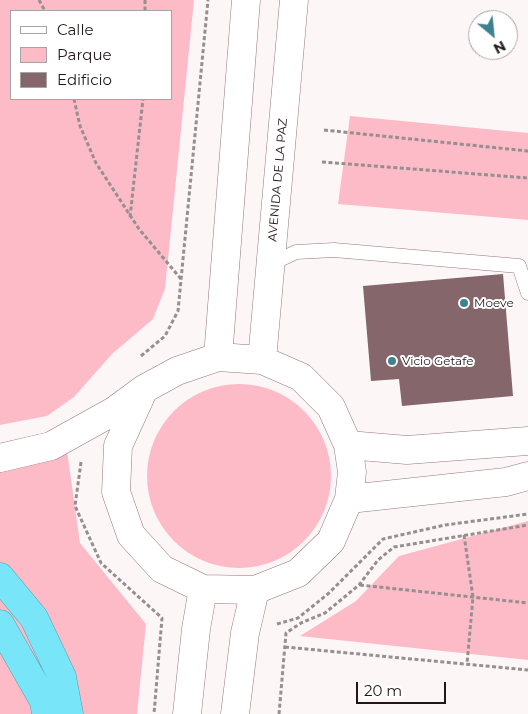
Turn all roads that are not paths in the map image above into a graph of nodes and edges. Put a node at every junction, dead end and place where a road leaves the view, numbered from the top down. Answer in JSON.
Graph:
{"nodes":[{"id":1,"x":246,"y":0,"type":"edge"},
{"id":2,"x":294,"y":0,"type":"edge"},
{"id":3,"x":271,"y":264,"type":"junction"},
{"id":4,"x":528,"y":293,"type":"edge"},
{"id":5,"x":218,"y":357,"type":"junction"},
{"id":6,"x":262,"y":360,"type":"junction"},
{"id":7,"x":144,"y":389,"type":"junction"},
{"id":8,"x":527,"y":439,"type":"edge"},
{"id":9,"x":348,"y":445,"type":"junction"},
{"id":10,"x":0,"y":458,"type":"edge"},
{"id":11,"x":528,"y":476,"type":"edge"},
{"id":12,"x":349,"y":499,"type":"junction"},
{"id":13,"x":0,"y":577,"type":"edge"},
{"id":14,"x":203,"y":589,"type":"junction"},
{"id":15,"x":255,"y":590,"type":"junction"},
{"id":16,"x":0,"y":624,"type":"edge"},
{"id":17,"x":46,"y":714,"type":"edge"},
{"id":18,"x":69,"y":714,"type":"edge"},
{"id":19,"x":187,"y":714,"type":"edge"},
{"id":20,"x":235,"y":714,"type":"edge"}],
"edges":[{"from":1,"to":5,"type":"street"},
{"from":2,"to":3,"type":"street","name":"AVENIDA DE LA PAZ"},
{"from":3,"to":4,"type":"lane"},
{"from":3,"to":6,"type":"street","name":"AVENIDA DE LA PAZ"},
{"from":5,"to":6,"type":"street"},
{"from":5,"to":7,"type":"street"},
{"from":6,"to":9,"type":"street"},
{"from":7,"to":10,"type":"street"},
{"from":7,"to":14,"type":"street"},
{"from":8,"to":9,"type":"street"},
{"from":9,"to":12,"type":"street"},
{"from":11,"to":12,"type":"street"},
{"from":12,"to":15,"type":"street"},
{"from":13,"to":18,"type":"highway"},
{"from":14,"to":15,"type":"street"},
{"from":14,"to":19,"type":"street"},
{"from":15,"to":20,"type":"street"},
{"from":16,"to":17,"type":"highway"}]}
